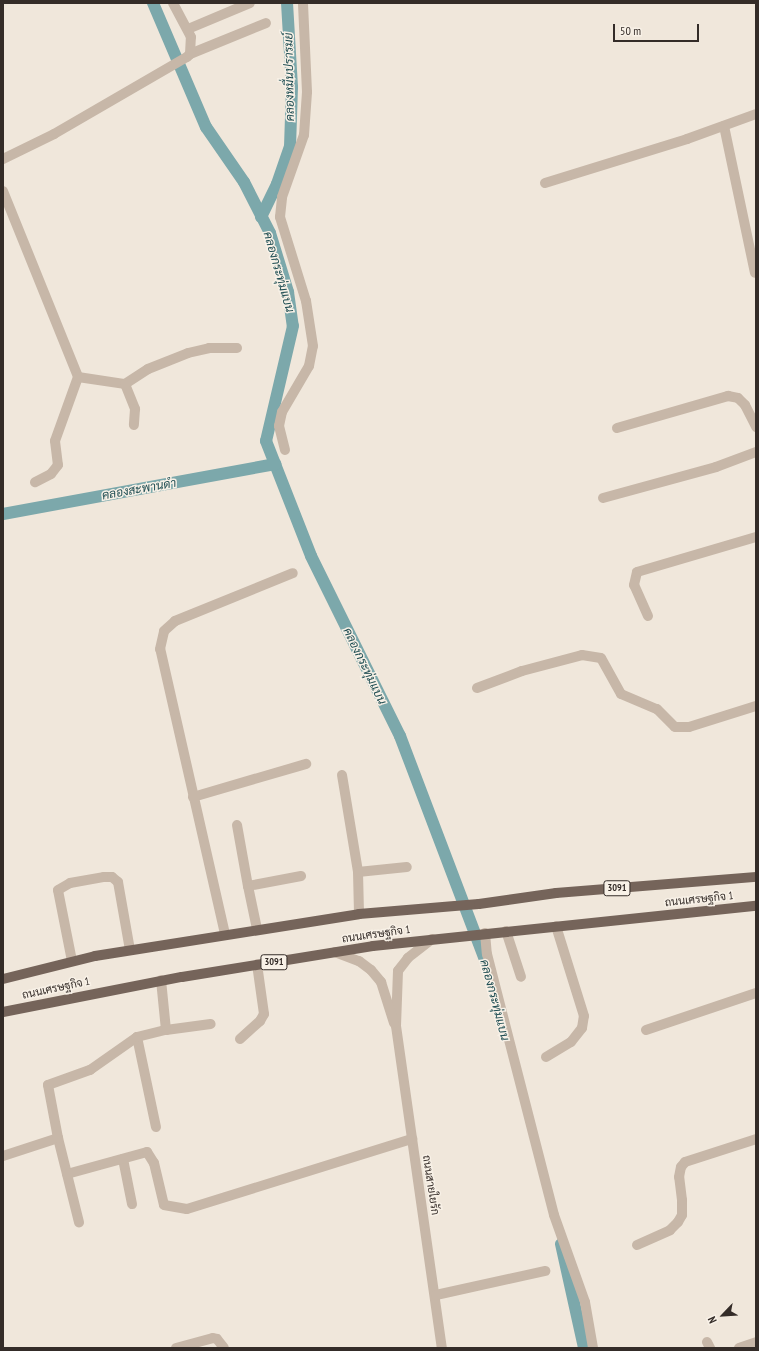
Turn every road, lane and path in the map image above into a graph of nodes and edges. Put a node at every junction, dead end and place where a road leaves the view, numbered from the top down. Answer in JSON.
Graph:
{"nodes":[{"id":1,"x":173,"y":3,"type":"edge"},
{"id":2,"x":250,"y":3,"type":"edge"},
{"id":3,"x":303,"y":3,"type":"edge"},
{"id":4,"x":266,"y":23,"type":"dead end"},
{"id":5,"x":188,"y":29,"type":"junction"},
{"id":6,"x":189,"y":56,"type":"junction"},
{"id":7,"x":756,"y":114,"type":"edge"},
{"id":8,"x":724,"y":126,"type":"junction"},
{"id":9,"x":3,"y":159,"type":"edge"},
{"id":10,"x":545,"y":183,"type":"dead end"},
{"id":11,"x":3,"y":191,"type":"edge"},
{"id":12,"x":755,"y":273,"type":"dead end"},
{"id":13,"x":237,"y":348,"type":"dead end"},
{"id":14,"x":78,"y":377,"type":"junction"},
{"id":15,"x":125,"y":384,"type":"junction"},
{"id":16,"x":134,"y":425,"type":"dead end"},
{"id":17,"x":756,"y":427,"type":"edge"},
{"id":18,"x":617,"y":428,"type":"dead end"},
{"id":19,"x":285,"y":450,"type":"dead end"},
{"id":20,"x":756,"y":452,"type":"edge"},
{"id":21,"x":35,"y":482,"type":"dead end"},
{"id":22,"x":603,"y":498,"type":"dead end"},
{"id":23,"x":756,"y":538,"type":"edge"},
{"id":24,"x":293,"y":573,"type":"dead end"},
{"id":25,"x":648,"y":616,"type":"dead end"},
{"id":26,"x":477,"y":688,"type":"dead end"},
{"id":27,"x":756,"y":706,"type":"edge"},
{"id":28,"x":306,"y":764,"type":"dead end"},
{"id":29,"x":342,"y":775,"type":"dead end"},
{"id":30,"x":193,"y":797,"type":"junction"},
{"id":31,"x":237,"y":825,"type":"dead end"},
{"id":32,"x":407,"y":867,"type":"dead end"},
{"id":33,"x":358,"y":872,"type":"junction"},
{"id":34,"x":301,"y":876,"type":"dead end"},
{"id":35,"x":756,"y":877,"type":"edge"},
{"id":36,"x":248,"y":886,"type":"junction"},
{"id":37,"x":756,"y":906,"type":"edge"},
{"id":38,"x":359,"y":914,"type":"junction"},
{"id":39,"x":556,"y":926,"type":"junction"},
{"id":40,"x":257,"y":929,"type":"junction"},
{"id":41,"x":506,"y":931,"type":"junction"},
{"id":42,"x":224,"y":934,"type":"junction"},
{"id":43,"x":483,"y":934,"type":"junction"},
{"id":44,"x":432,"y":939,"type":"junction"},
{"id":45,"x":130,"y":950,"type":"junction"},
{"id":46,"x":335,"y":952,"type":"junction"},
{"id":47,"x":72,"y":961,"type":"junction"},
{"id":48,"x":257,"y":964,"type":"junction"},
{"id":49,"x":521,"y":978,"type":"dead end"},
{"id":50,"x":3,"y":979,"type":"edge"},
{"id":51,"x":161,"y":980,"type":"junction"},
{"id":52,"x":756,"y":993,"type":"edge"},
{"id":53,"x":3,"y":1012,"type":"edge"},
{"id":54,"x":211,"y":1024,"type":"dead end"},
{"id":55,"x":396,"y":1026,"type":"junction"},
{"id":56,"x":166,"y":1030,"type":"junction"},
{"id":57,"x":646,"y":1030,"type":"dead end"},
{"id":58,"x":137,"y":1037,"type":"junction"},
{"id":59,"x":240,"y":1039,"type":"dead end"},
{"id":60,"x":546,"y":1057,"type":"dead end"},
{"id":61,"x":156,"y":1127,"type":"dead end"},
{"id":62,"x":58,"y":1138,"type":"junction"},
{"id":63,"x":412,"y":1139,"type":"junction"},
{"id":64,"x":756,"y":1139,"type":"edge"},
{"id":65,"x":3,"y":1156,"type":"edge"},
{"id":66,"x":123,"y":1159,"type":"junction"},
{"id":67,"x":67,"y":1174,"type":"junction"},
{"id":68,"x":132,"y":1204,"type":"dead end"},
{"id":69,"x":79,"y":1222,"type":"dead end"},
{"id":70,"x":637,"y":1245,"type":"dead end"},
{"id":71,"x":545,"y":1271,"type":"dead end"},
{"id":72,"x":436,"y":1295,"type":"junction"},
{"id":73,"x":756,"y":1342,"type":"edge"},
{"id":74,"x":176,"y":1348,"type":"edge"},
{"id":75,"x":224,"y":1348,"type":"edge"},
{"id":76,"x":442,"y":1348,"type":"edge"},
{"id":77,"x":593,"y":1348,"type":"edge"},
{"id":78,"x":740,"y":1348,"type":"edge"}],
"edges":[{"from":1,"to":5,"type":"street"},
{"from":2,"to":5,"type":"street"},
{"from":3,"to":19,"type":"street"},
{"from":4,"to":6,"type":"street"},
{"from":5,"to":6,"type":"street"},
{"from":6,"to":9,"type":"street"},
{"from":7,"to":8,"type":"street"},
{"from":8,"to":10,"type":"street"},
{"from":8,"to":12,"type":"street"},
{"from":11,"to":14,"type":"street"},
{"from":13,"to":15,"type":"street"},
{"from":14,"to":15,"type":"street"},
{"from":14,"to":21,"type":"street"},
{"from":15,"to":16,"type":"street"},
{"from":17,"to":18,"type":"street"},
{"from":20,"to":22,"type":"street"},
{"from":23,"to":25,"type":"street"},
{"from":24,"to":30,"type":"street"},
{"from":26,"to":27,"type":"street"},
{"from":28,"to":30,"type":"street"},
{"from":29,"to":33,"type":"street"},
{"from":30,"to":42,"type":"street"},
{"from":31,"to":36,"type":"street"},
{"from":32,"to":33,"type":"street"},
{"from":33,"to":38,"type":"street"},
{"from":34,"to":36,"type":"street"},
{"from":35,"to":38,"type":"main road","name":"ถนนเศรษฐกิจ 1","number":"3091"},
{"from":36,"to":40,"type":"street"},
{"from":37,"to":39,"type":"main road","name":"ถนนเศรษฐกิจ 1","number":"3091"},
{"from":38,"to":40,"type":"main road","name":"ถนนเศรษฐกิจ 1","number":"3091"},
{"from":39,"to":41,"type":"main road","name":"ถนนเศรษฐกิจ 1","number":"3091"},
{"from":39,"to":60,"type":"street"},
{"from":40,"to":42,"type":"main road","name":"ถนนเศรษฐกิจ 1","number":"3091"},
{"from":41,"to":43,"type":"main road","name":"ถนนเศรษฐกิจ 1","number":"3091"},
{"from":41,"to":49,"type":"street"},
{"from":42,"to":45,"type":"main road","name":"ถนนเศรษฐกิจ 1","number":"3091"},
{"from":43,"to":44,"type":"main road","name":"ถนนเศรษฐกิจ 1","number":"3091"},
{"from":43,"to":77,"type":"street"},
{"from":44,"to":46,"type":"main road","name":"ถนนเศรษฐกิจ 1","number":"3091"},
{"from":44,"to":55,"type":"street","name":"ถนนสายใยรัก"},
{"from":45,"to":47,"type":"main road","name":"ถนนเศรษฐกิจ 1","number":"3091"},
{"from":45,"to":47,"type":"street"},
{"from":46,"to":48,"type":"main road","name":"ถนนเศรษฐกิจ 1","number":"3091"},
{"from":46,"to":55,"type":"street","name":"ถนนสายใยรัก"},
{"from":47,"to":50,"type":"main road","name":"ถนนเศรษฐกิจ 1","number":"3091"},
{"from":48,"to":51,"type":"main road","name":"ถนนเศรษฐกิจ 1","number":"3091"},
{"from":48,"to":59,"type":"street"},
{"from":51,"to":53,"type":"main road","name":"ถนนเศรษฐกิจ 1","number":"3091"},
{"from":51,"to":56,"type":"street"},
{"from":52,"to":57,"type":"street"},
{"from":54,"to":56,"type":"street"},
{"from":55,"to":63,"type":"street","name":"ถนนสายใยรัก"},
{"from":56,"to":58,"type":"street"},
{"from":58,"to":61,"type":"street"},
{"from":58,"to":62,"type":"street"},
{"from":62,"to":65,"type":"street"},
{"from":62,"to":67,"type":"street"},
{"from":63,"to":66,"type":"street"},
{"from":63,"to":72,"type":"street","name":"ถนนสายใยรัก"},
{"from":64,"to":70,"type":"street"},
{"from":66,"to":67,"type":"street"},
{"from":66,"to":68,"type":"street"},
{"from":67,"to":69,"type":"street"},
{"from":71,"to":72,"type":"street"},
{"from":72,"to":76,"type":"street","name":"ถนนสายใยรัก"},
{"from":73,"to":78,"type":"street"},
{"from":74,"to":75,"type":"street"}]}
